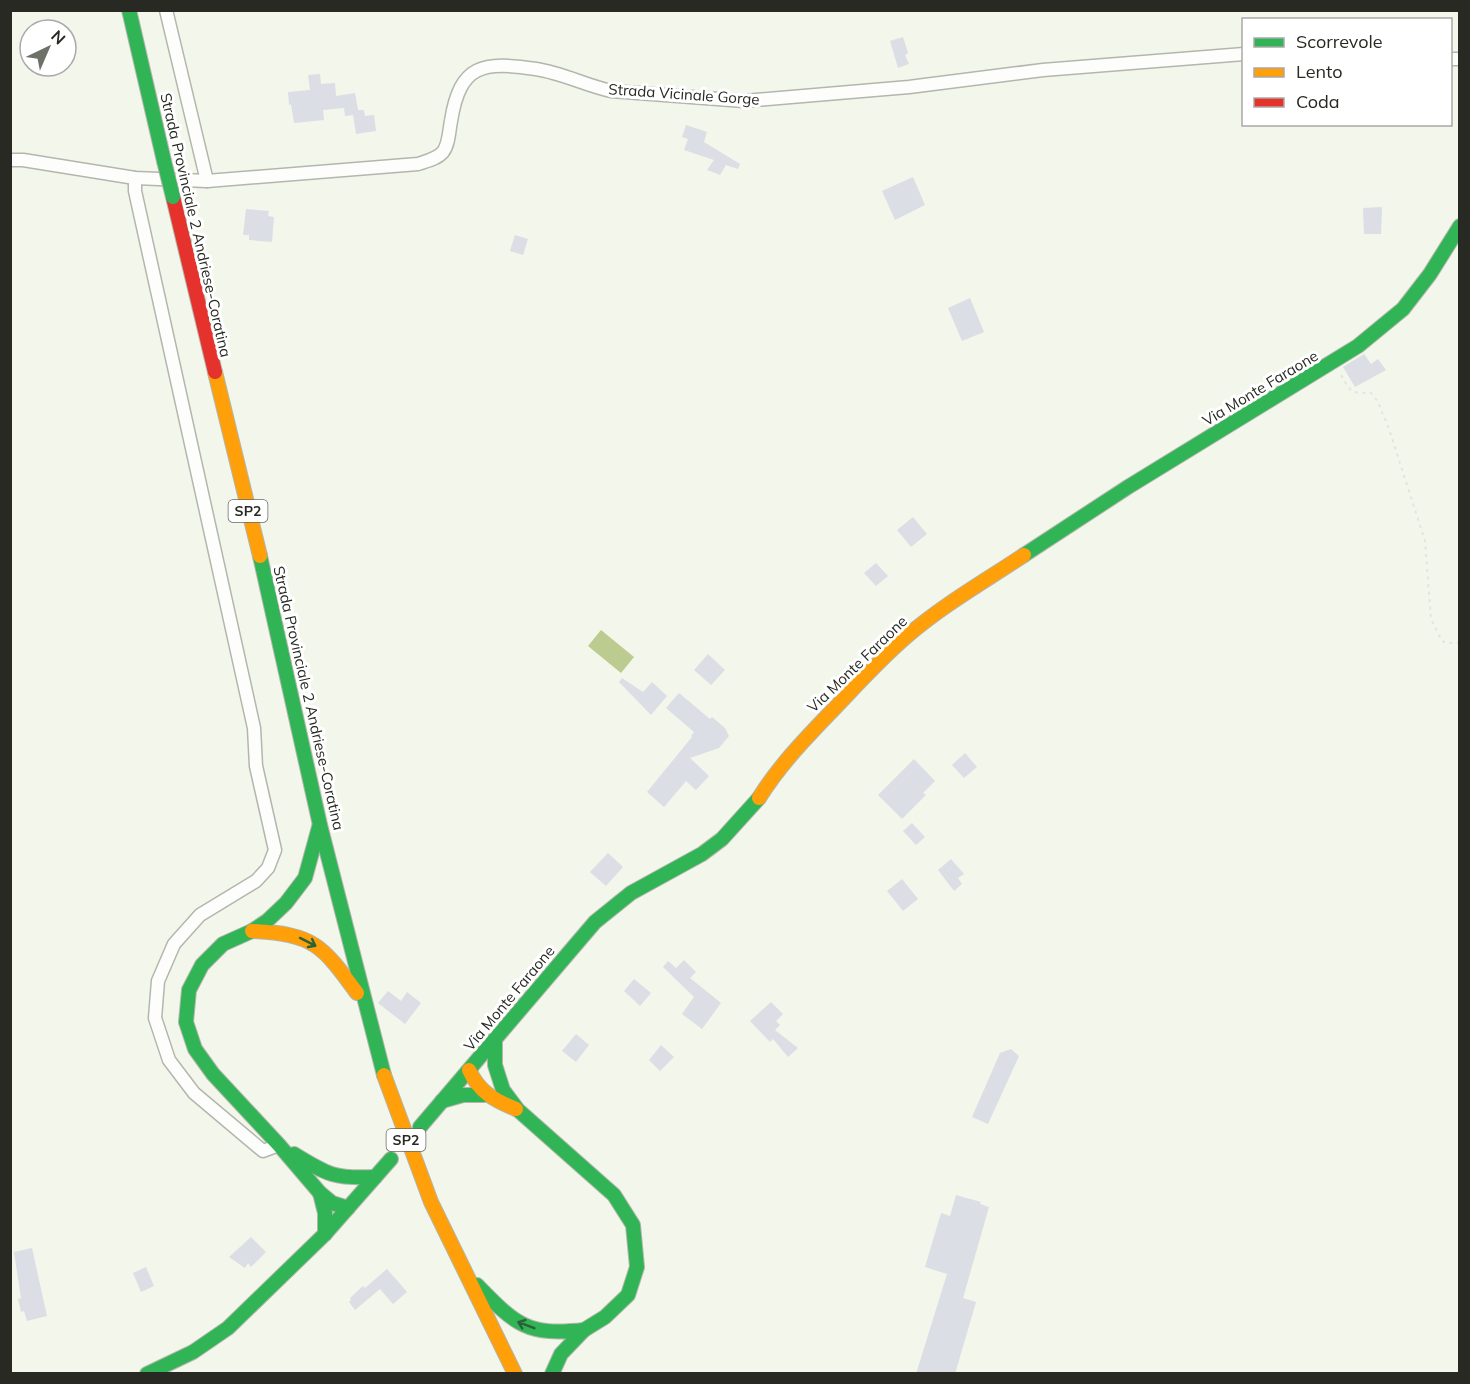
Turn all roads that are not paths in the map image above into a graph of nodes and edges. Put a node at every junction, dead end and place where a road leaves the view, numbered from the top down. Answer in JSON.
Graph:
{"nodes":[{"id":1,"x":120,"y":10,"type":"edge"},
{"id":2,"x":129,"y":10,"type":"edge"},
{"id":3,"x":165,"y":10,"type":"edge"},
{"id":4,"x":134,"y":32,"type":"junction"},
{"id":5,"x":1242,"y":54,"type":"edge"},
{"id":6,"x":10,"y":160,"type":"edge"},
{"id":7,"x":135,"y":178,"type":"junction"},
{"id":8,"x":207,"y":181,"type":"junction"},
{"id":9,"x":1460,"y":226,"type":"edge"},
{"id":10,"x":320,"y":825,"type":"junction"},
{"id":11,"x":252,"y":931,"type":"junction"},
{"id":12,"x":363,"y":1002,"type":"junction"},
{"id":13,"x":495,"y":1039,"type":"junction"},
{"id":14,"x":469,"y":1070,"type":"junction"},
{"id":15,"x":503,"y":1090,"type":"junction"},
{"id":16,"x":484,"y":1095,"type":"junction"},
{"id":17,"x":442,"y":1101,"type":"junction"},
{"id":18,"x":518,"y":1110,"type":"junction"},
{"id":19,"x":420,"y":1127,"type":"dead end"},
{"id":20,"x":279,"y":1145,"type":"junction"},
{"id":21,"x":391,"y":1159,"type":"dead end"},
{"id":22,"x":326,"y":1173,"type":"junction"},
{"id":23,"x":375,"y":1177,"type":"junction"},
{"id":24,"x":320,"y":1193,"type":"junction"},
{"id":25,"x":348,"y":1208,"type":"junction"},
{"id":26,"x":325,"y":1234,"type":"junction"},
{"id":27,"x":466,"y":1273,"type":"junction"},
{"id":28,"x":584,"y":1330,"type":"junction"},
{"id":29,"x":147,"y":1374,"type":"edge"},
{"id":30,"x":515,"y":1374,"type":"edge"},
{"id":31,"x":552,"y":1374,"type":"edge"}],
"edges":[{"from":1,"to":4,"type":"main road"},
{"from":2,"to":4,"type":"main road","name":"Strada Provinciale 2 Andriese-Coratina","number":"SP2"},
{"from":3,"to":8,"type":"street"},
{"from":4,"to":10,"type":"main road","name":"Strada Provinciale 2 Andriese-Coratina","number":"SP2","bridge":true},
{"from":5,"to":8,"type":"street","name":"Strada Vicinale Gorge"},
{"from":6,"to":7,"type":"street","name":"Strada Vicinale Gorge"},
{"from":7,"to":8,"type":"street","name":"Strada Vicinale Gorge"},
{"from":7,"to":20,"type":"street"},
{"from":9,"to":13,"type":"main road","name":"Via Monte Faraone"},
{"from":10,"to":11,"type":"main road"},
{"from":10,"to":12,"type":"main road","name":"Strada Provinciale 2 Andriese-Coratina","number":"SP2"},
{"from":11,"to":12,"type":"main road","one_way":true},
{"from":11,"to":20,"type":"main road"},
{"from":12,"to":27,"type":"main road","name":"Strada Provinciale 2 Andriese-Coratina","number":"SP2"},
{"from":13,"to":14,"type":"main road","name":"Via Monte Faraone"},
{"from":13,"to":15,"type":"main road"},
{"from":14,"to":15,"type":"main road"},
{"from":14,"to":16,"type":"main road"},
{"from":14,"to":17,"type":"main road","name":"Via Monte Faraone"},
{"from":15,"to":18,"type":"main road"},
{"from":16,"to":17,"type":"main road"},
{"from":16,"to":18,"type":"main road"},
{"from":17,"to":19,"type":"main road","name":"Via Monte Faraone"},
{"from":18,"to":28,"type":"main road"},
{"from":20,"to":22,"type":"main road"},
{"from":20,"to":24,"type":"main road"},
{"from":21,"to":23,"type":"main road"},
{"from":22,"to":23,"type":"main road"},
{"from":22,"to":25,"type":"main road"},
{"from":23,"to":25,"type":"main road"},
{"from":24,"to":25,"type":"main road"},
{"from":24,"to":26,"type":"main road"},
{"from":25,"to":26,"type":"main road"},
{"from":26,"to":29,"type":"main road"},
{"from":28,"to":27,"type":"main road","one_way":true},
{"from":27,"to":30,"type":"main road","name":"Strada Provinciale 2 Andriese-Coratina","number":"SP2"},
{"from":28,"to":31,"type":"main road"}]}
